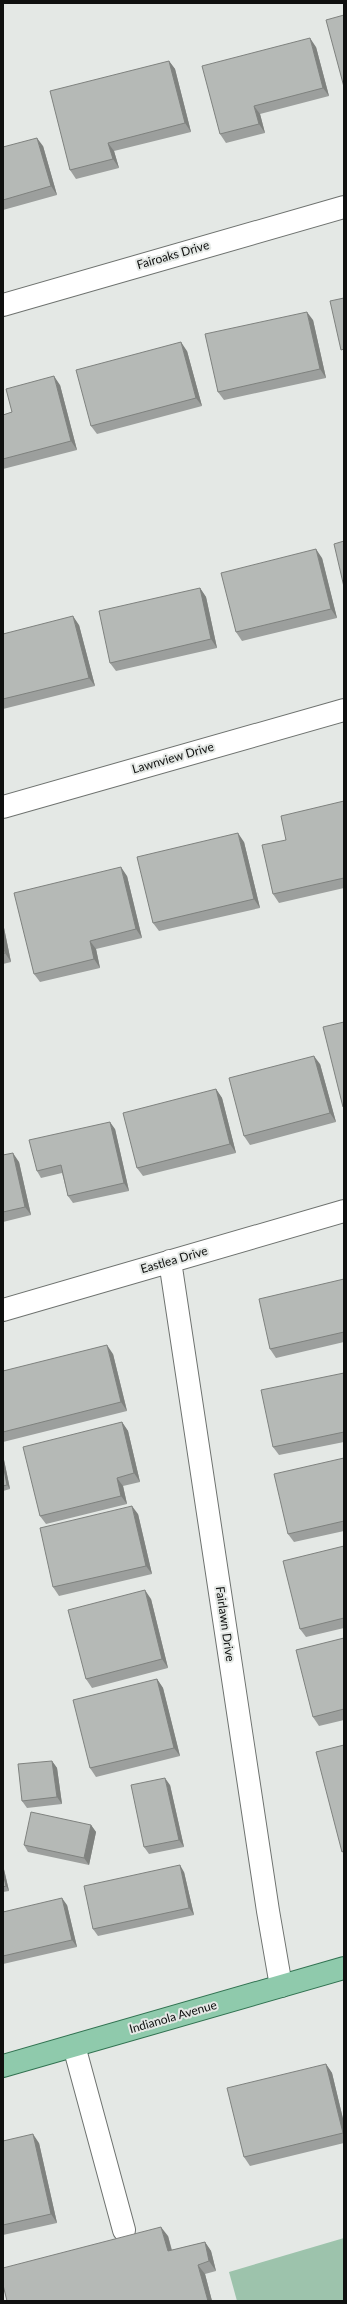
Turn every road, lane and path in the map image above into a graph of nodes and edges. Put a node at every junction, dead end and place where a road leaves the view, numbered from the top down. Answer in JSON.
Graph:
{"nodes":[{"id":1,"x":344,"y":207,"type":"edge"},
{"id":2,"x":3,"y":305,"type":"edge"},
{"id":3,"x":344,"y":710,"type":"edge"},
{"id":4,"x":3,"y":807,"type":"edge"},
{"id":5,"x":344,"y":1211,"type":"edge"},
{"id":6,"x":170,"y":1261,"type":"junction"},
{"id":7,"x":3,"y":1310,"type":"edge"},
{"id":8,"x":344,"y":1968,"type":"edge"},
{"id":9,"x":281,"y":1986,"type":"junction"},
{"id":10,"x":74,"y":2046,"type":"junction"},
{"id":11,"x":3,"y":2066,"type":"edge"},
{"id":12,"x":124,"y":2230,"type":"dead end"}],
"edges":[{"from":1,"to":2,"type":"street","name":"Fairoaks Drive"},
{"from":3,"to":4,"type":"street","name":"Lawnview Drive"},
{"from":5,"to":6,"type":"street","name":"Eastlea Drive"},
{"from":6,"to":7,"type":"street","name":"Eastlea Drive"},
{"from":6,"to":9,"type":"street","name":"Fairlawn Drive"},
{"from":8,"to":9,"type":"main road","name":"Indianola Avenue"},
{"from":9,"to":10,"type":"main road","name":"Indianola Avenue"},
{"from":10,"to":11,"type":"main road","name":"Indianola Avenue"},
{"from":10,"to":12,"type":"street"}]}
